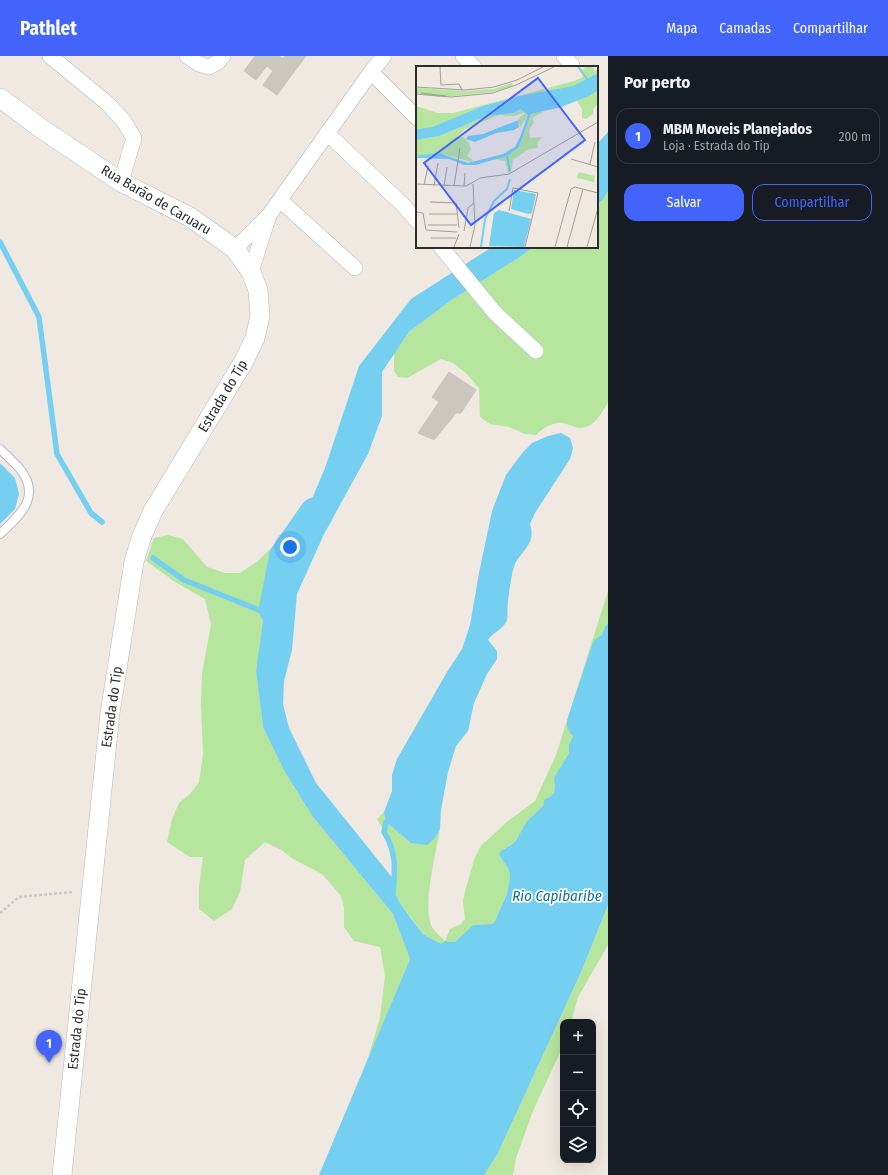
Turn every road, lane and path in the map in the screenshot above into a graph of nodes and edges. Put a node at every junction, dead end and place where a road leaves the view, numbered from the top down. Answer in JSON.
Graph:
{"nodes":[{"id":1,"x":50,"y":56,"type":"edge"},
{"id":2,"x":187,"y":56,"type":"edge"},
{"id":3,"x":223,"y":56,"type":"edge"},
{"id":4,"x":384,"y":56,"type":"edge"},
{"id":5,"x":463,"y":56,"type":"edge"},
{"id":6,"x":473,"y":66,"type":"edge"},
{"id":7,"x":371,"y":72,"type":"junction"},
{"id":8,"x":0,"y":98,"type":"edge"},
{"id":9,"x":416,"y":117,"type":"edge"},
{"id":10,"x":327,"y":133,"type":"junction"},
{"id":11,"x":122,"y":182,"type":"junction"},
{"id":12,"x":280,"y":200,"type":"junction"},
{"id":13,"x":269,"y":215,"type":"junction"},
{"id":14,"x":416,"y":220,"type":"edge"},
{"id":15,"x":235,"y":249,"type":"junction"},
{"id":16,"x":446,"y":252,"type":"edge"},
{"id":17,"x":355,"y":268,"type":"dead end"},
{"id":18,"x":251,"y":272,"type":"junction"},
{"id":19,"x":536,"y":351,"type":"dead end"},
{"id":20,"x":0,"y":449,"type":"edge"},
{"id":21,"x":0,"y":534,"type":"edge"},
{"id":22,"x":92,"y":890,"type":"junction"},
{"id":23,"x":0,"y":912,"type":"edge"},
{"id":24,"x":62,"y":1175,"type":"edge"}],
"edges":[{"from":1,"to":11,"type":"street"},
{"from":2,"to":3,"type":"street"},
{"from":4,"to":7,"type":"street"},
{"from":5,"to":6,"type":"street"},
{"from":7,"to":9,"type":"street"},
{"from":7,"to":10,"type":"street"},
{"from":8,"to":11,"type":"street","name":"Rua Barão de Caruaru"},
{"from":10,"to":12,"type":"street"},
{"from":10,"to":14,"type":"street"},
{"from":11,"to":15,"type":"street","name":"Rua Barão de Caruaru"},
{"from":12,"to":13,"type":"street"},
{"from":12,"to":17,"type":"street"},
{"from":13,"to":15,"type":"street"},
{"from":13,"to":18,"type":"street"},
{"from":15,"to":18,"type":"street","name":"Rua Barão de Caruaru"},
{"from":16,"to":19,"type":"street"},
{"from":18,"to":22,"type":"street","name":"Estrada do Tip"},
{"from":20,"to":21,"type":"lane"},
{"from":22,"to":23,"type":"path"},
{"from":22,"to":24,"type":"street","name":"Estrada do Tip"}]}
